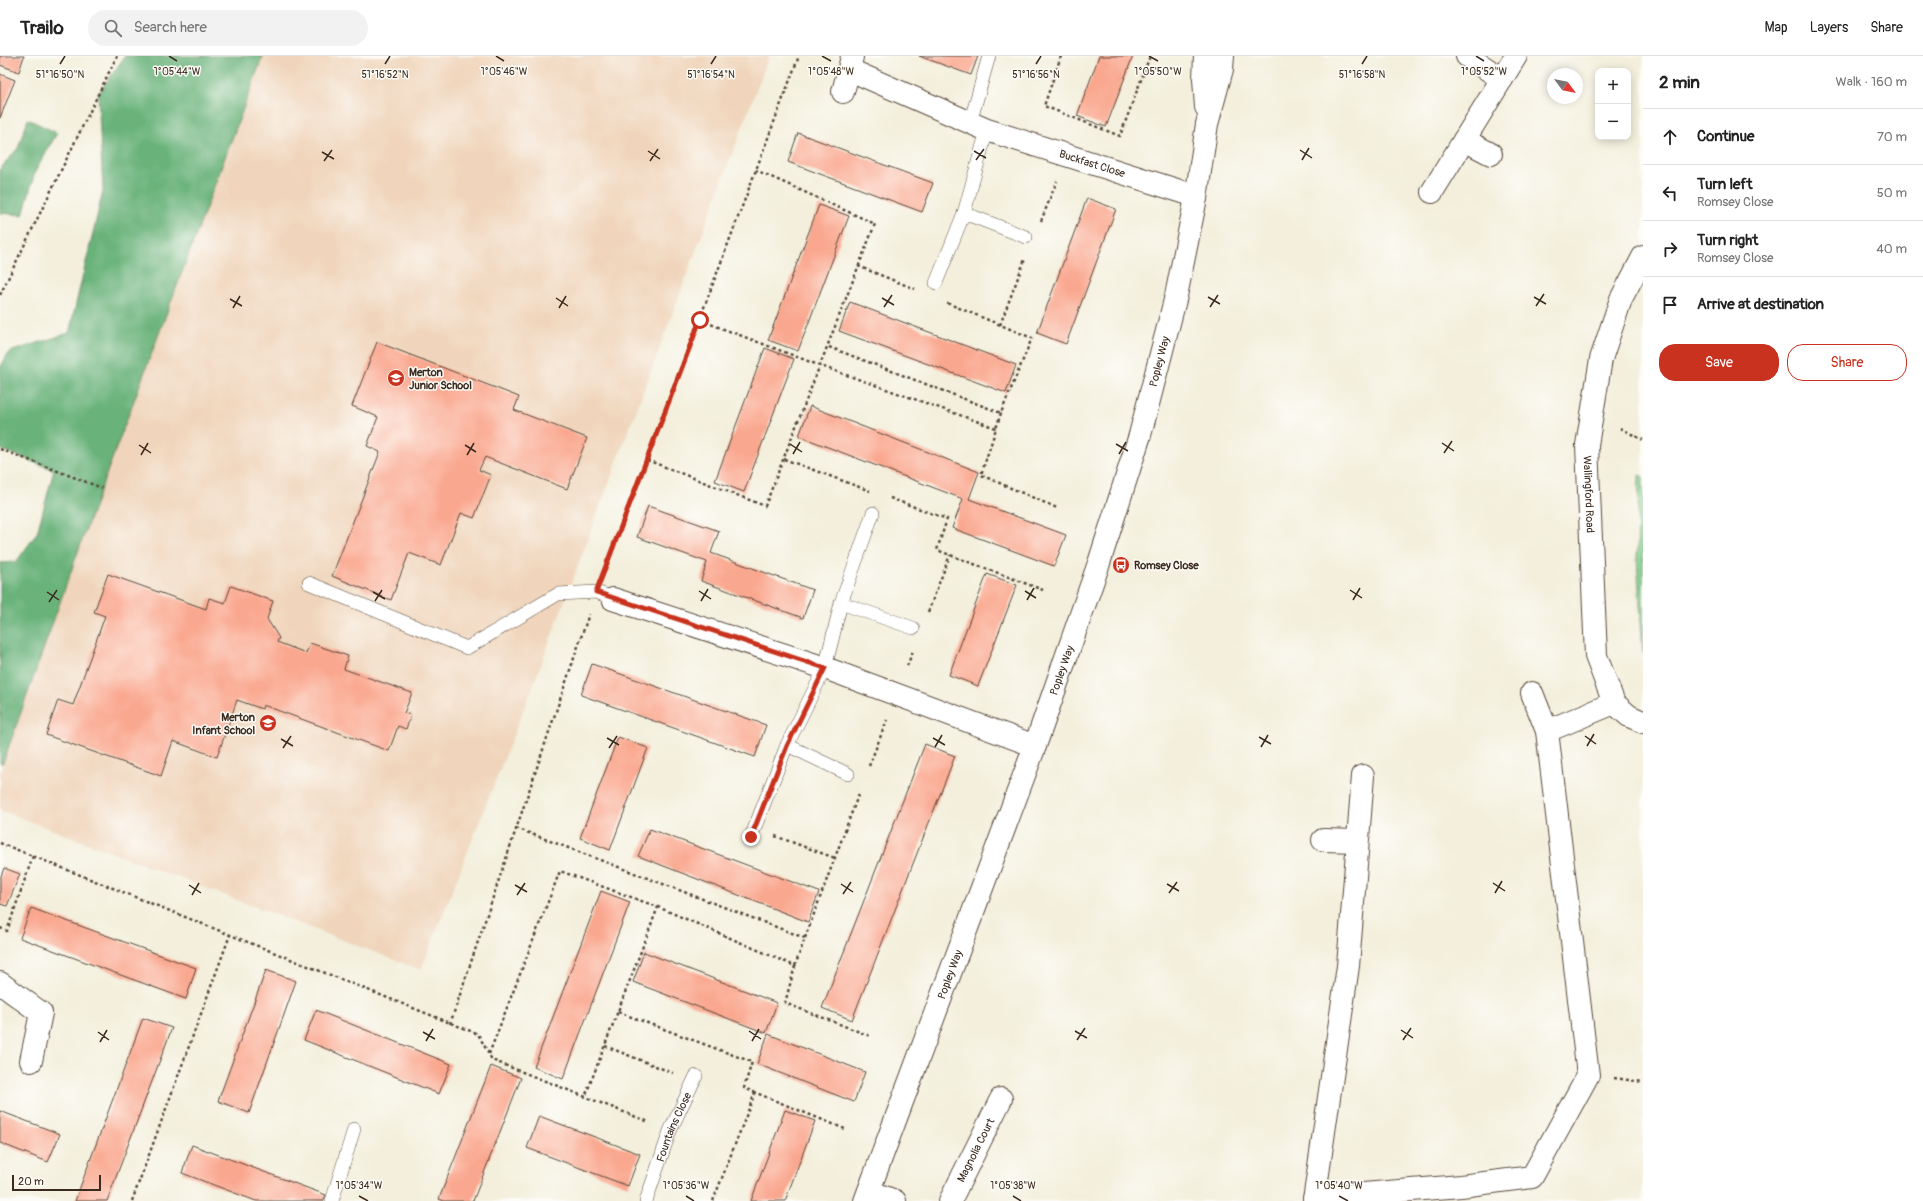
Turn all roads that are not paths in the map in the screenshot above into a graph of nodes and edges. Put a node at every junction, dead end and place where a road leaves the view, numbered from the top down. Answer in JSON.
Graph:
{"nodes":[{"id":1,"x":989,"y":56,"type":"edge"},
{"id":2,"x":1205,"y":56,"type":"edge"},
{"id":3,"x":1223,"y":56,"type":"edge"},
{"id":4,"x":1467,"y":56,"type":"edge"},
{"id":5,"x":1516,"y":56,"type":"edge"},
{"id":6,"x":851,"y":63,"type":"edge"},
{"id":7,"x":1502,"y":79,"type":"junction"},
{"id":8,"x":843,"y":92,"type":"dead end"},
{"id":9,"x":1207,"y":124,"type":"junction"},
{"id":10,"x":979,"y":127,"type":"junction"},
{"id":11,"x":1464,"y":140,"type":"junction"},
{"id":12,"x":1491,"y":154,"type":"dead end"},
{"id":13,"x":1432,"y":192,"type":"dead end"},
{"id":14,"x":1196,"y":198,"type":"junction"},
{"id":15,"x":964,"y":213,"type":"junction"},
{"id":16,"x":1026,"y":237,"type":"dead end"},
{"id":17,"x":1643,"y":257,"type":"edge"},
{"id":18,"x":936,"y":283,"type":"dead end"},
{"id":19,"x":873,"y":513,"type":"dead end"},
{"id":20,"x":308,"y":583,"type":"dead end"},
{"id":21,"x":605,"y":596,"type":"joint"},
{"id":22,"x":841,"y":603,"type":"junction"},
{"id":23,"x":912,"y":628,"type":"dead end"},
{"id":24,"x":825,"y":668,"type":"junction"},
{"id":25,"x":1532,"y":693,"type":"dead end"},
{"id":26,"x":1614,"y":703,"type":"junction"},
{"id":27,"x":1643,"y":722,"type":"edge"},
{"id":28,"x":1547,"y":731,"type":"junction"},
{"id":29,"x":787,"y":746,"type":"junction"},
{"id":30,"x":1035,"y":746,"type":"junction"},
{"id":31,"x":848,"y":774,"type":"dead end"},
{"id":32,"x":1363,"y":776,"type":"dead end"},
{"id":33,"x":753,"y":833,"type":"road end"},
{"id":34,"x":1323,"y":840,"type":"dead end"},
{"id":35,"x":1357,"y":841,"type":"junction"},
{"id":36,"x":0,"y":983,"type":"edge"},
{"id":37,"x":31,"y":1061,"type":"dead end"},
{"id":38,"x":695,"y":1078,"type":"road end"},
{"id":39,"x":1001,"y":1099,"type":"dead end"},
{"id":40,"x":354,"y":1129,"type":"dead end"},
{"id":41,"x":867,"y":1196,"type":"edge"},
{"id":42,"x":1314,"y":1200,"type":"edge"},
{"id":43,"x":332,"y":1201,"type":"edge"},
{"id":44,"x":646,"y":1201,"type":"edge"},
{"id":45,"x":895,"y":1201,"type":"edge"},
{"id":46,"x":950,"y":1201,"type":"edge"}],
"edges":[{"from":1,"to":10,"type":"lane"},
{"from":2,"to":9,"type":"street","name":"Popley Way"},
{"from":3,"to":9,"type":"street","name":"Popley Way"},
{"from":4,"to":7,"type":"street"},
{"from":5,"to":7,"type":"street"},
{"from":6,"to":8,"type":"street","name":"Buckfast Close"},
{"from":6,"to":10,"type":"street","name":"Buckfast Close"},
{"from":7,"to":11,"type":"street"},
{"from":9,"to":14,"type":"street","name":"Popley Way"},
{"from":10,"to":14,"type":"street","name":"Buckfast Close"},
{"from":10,"to":15,"type":"lane"},
{"from":11,"to":12,"type":"street"},
{"from":11,"to":13,"type":"street"},
{"from":14,"to":30,"type":"street","name":"Popley Way"},
{"from":15,"to":16,"type":"lane"},
{"from":15,"to":18,"type":"lane"},
{"from":17,"to":26,"type":"street","name":"Wallingford Road"},
{"from":19,"to":22,"type":"lane"},
{"from":20,"to":21,"type":"lane"},
{"from":21,"to":24,"type":"street"},
{"from":22,"to":23,"type":"lane"},
{"from":22,"to":24,"type":"lane"},
{"from":24,"to":29,"type":"lane"},
{"from":24,"to":30,"type":"street"},
{"from":25,"to":28,"type":"street"},
{"from":26,"to":27,"type":"street","name":"Wallingford Road"},
{"from":26,"to":28,"type":"street"},
{"from":28,"to":42,"type":"street"},
{"from":29,"to":31,"type":"lane"},
{"from":29,"to":33,"type":"lane"},
{"from":30,"to":41,"type":"street","name":"Popley Way"},
{"from":32,"to":35,"type":"street"},
{"from":34,"to":35,"type":"street"},
{"from":35,"to":42,"type":"street"},
{"from":36,"to":37,"type":"street"},
{"from":38,"to":44,"type":"lane","name":"Fountains Close"},
{"from":39,"to":46,"type":"street","name":"Magnolia Court"},
{"from":40,"to":43,"type":"lane"},
{"from":41,"to":45,"type":"street"}]}
